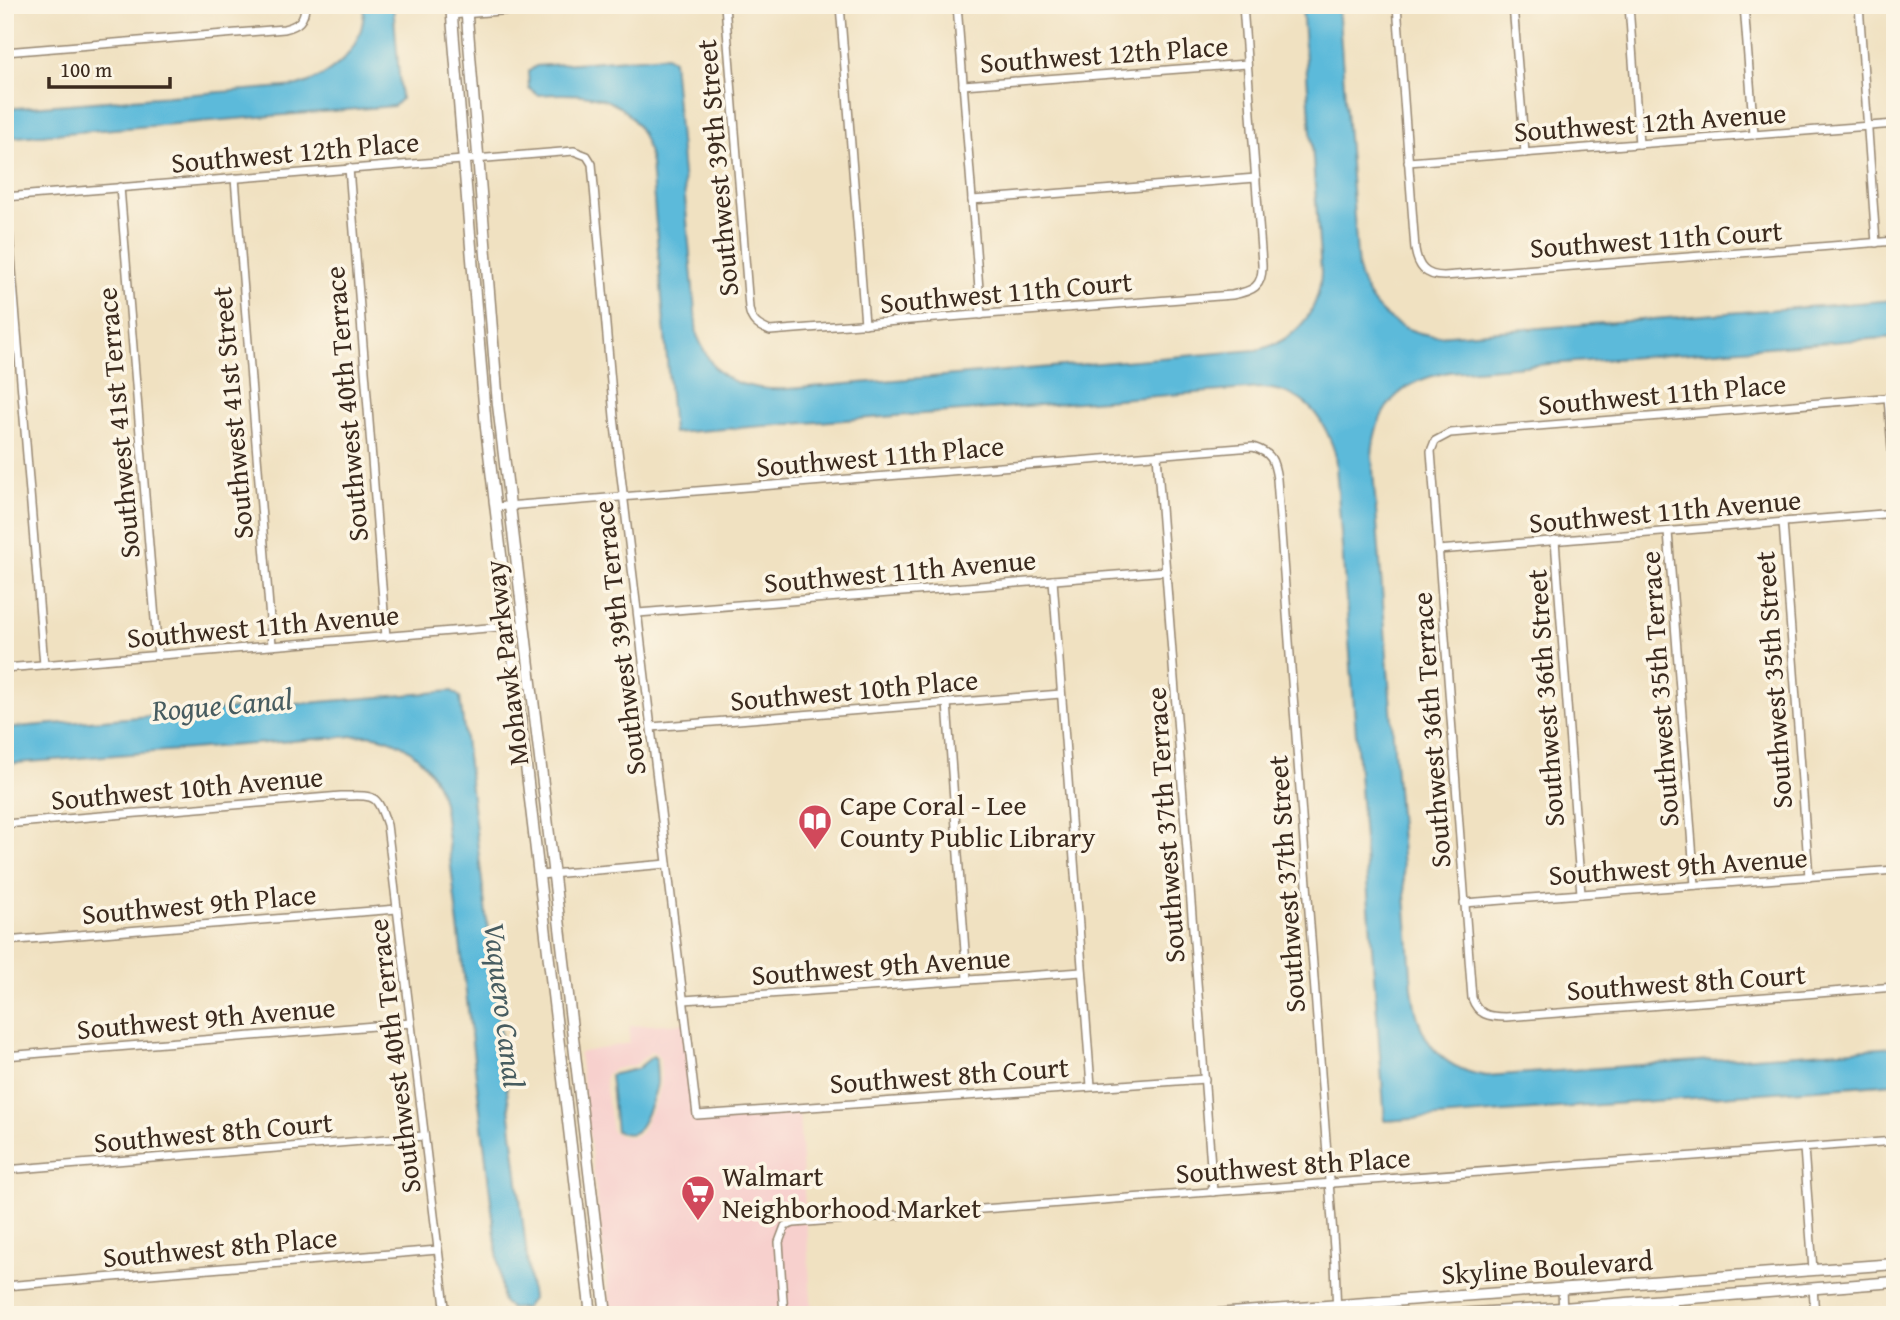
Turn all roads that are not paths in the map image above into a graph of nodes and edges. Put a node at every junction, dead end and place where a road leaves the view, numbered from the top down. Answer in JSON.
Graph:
{"nodes":[{"id":1,"x":305,"y":5,"type":"edge"},
{"id":2,"x":575,"y":5,"type":"edge"},
{"id":3,"x":725,"y":5,"type":"edge"},
{"id":4,"x":840,"y":5,"type":"edge"},
{"id":5,"x":957,"y":5,"type":"edge"},
{"id":6,"x":1243,"y":5,"type":"edge"},
{"id":7,"x":1397,"y":5,"type":"edge"},
{"id":8,"x":1513,"y":5,"type":"edge"},
{"id":9,"x":1629,"y":5,"type":"edge"},
{"id":10,"x":1744,"y":5,"type":"edge"},
{"id":11,"x":1859,"y":5,"type":"edge"},
{"id":12,"x":466,"y":9,"type":"edge"},
{"id":13,"x":451,"y":10,"type":"edge"},
{"id":14,"x":5,"y":52,"type":"edge"},
{"id":15,"x":1247,"y":64,"type":"junction"},
{"id":16,"x":963,"y":85,"type":"junction"},
{"id":17,"x":1895,"y":124,"type":"edge"},
{"id":18,"x":1868,"y":126,"type":"junction"},
{"id":19,"x":1754,"y":135,"type":"junction"},
{"id":20,"x":1639,"y":144,"type":"junction"},
{"id":21,"x":1525,"y":153,"type":"junction"},
{"id":22,"x":587,"y":156,"type":"joint"},
{"id":23,"x":478,"y":157,"type":"junction"},
{"id":24,"x":463,"y":159,"type":"junction"},
{"id":25,"x":1408,"y":162,"type":"junction"},
{"id":26,"x":349,"y":168,"type":"junction"},
{"id":27,"x":235,"y":178,"type":"junction"},
{"id":28,"x":1255,"y":178,"type":"junction"},
{"id":29,"x":120,"y":187,"type":"junction"},
{"id":30,"x":6,"y":197,"type":"edge"},
{"id":31,"x":972,"y":200,"type":"junction"},
{"id":32,"x":1895,"y":241,"type":"edge"},
{"id":33,"x":1876,"y":243,"type":"junction"},
{"id":34,"x":981,"y":314,"type":"junction"},
{"id":35,"x":865,"y":324,"type":"junction"},
{"id":36,"x":756,"y":325,"type":"joint"},
{"id":37,"x":1891,"y":397,"type":"edge"},
{"id":38,"x":1436,"y":441,"type":"joint"},
{"id":39,"x":1268,"y":452,"type":"joint"},
{"id":40,"x":1157,"y":455,"type":"junction"},
{"id":41,"x":1895,"y":489,"type":"edge"},
{"id":42,"x":624,"y":498,"type":"junction"},
{"id":43,"x":510,"y":506,"type":"junction"},
{"id":44,"x":495,"y":508,"type":"junction"},
{"id":45,"x":1895,"y":513,"type":"edge"},
{"id":46,"x":1783,"y":522,"type":"junction"},
{"id":47,"x":1668,"y":532,"type":"junction"},
{"id":48,"x":1555,"y":540,"type":"junction"},
{"id":49,"x":1438,"y":550,"type":"junction"},
{"id":50,"x":1167,"y":570,"type":"junction"},
{"id":51,"x":1053,"y":580,"type":"junction"},
{"id":52,"x":638,"y":613,"type":"junction"},
{"id":53,"x":524,"y":625,"type":"junction"},
{"id":54,"x":509,"y":626,"type":"junction"},
{"id":55,"x":386,"y":637,"type":"junction"},
{"id":56,"x":272,"y":645,"type":"junction"},
{"id":57,"x":158,"y":656,"type":"junction"},
{"id":58,"x":44,"y":665,"type":"junction"},
{"id":59,"x":5,"y":668,"type":"edge"},
{"id":60,"x":1061,"y":694,"type":"junction"},
{"id":61,"x":947,"y":703,"type":"junction"},
{"id":62,"x":651,"y":727,"type":"junction"},
{"id":63,"x":372,"y":796,"type":"joint"},
{"id":64,"x":5,"y":824,"type":"edge"},
{"id":65,"x":667,"y":864,"type":"junction"},
{"id":66,"x":1895,"y":870,"type":"edge"},
{"id":67,"x":554,"y":874,"type":"junction"},
{"id":68,"x":539,"y":875,"type":"junction"},
{"id":69,"x":1809,"y":877,"type":"junction"},
{"id":70,"x":1695,"y":885,"type":"junction"},
{"id":71,"x":1581,"y":894,"type":"junction"},
{"id":72,"x":1464,"y":903,"type":"junction"},
{"id":73,"x":397,"y":909,"type":"junction"},
{"id":74,"x":5,"y":941,"type":"edge"},
{"id":75,"x":1082,"y":972,"type":"junction"},
{"id":76,"x":967,"y":979,"type":"junction"},
{"id":77,"x":1895,"y":987,"type":"edge"},
{"id":78,"x":684,"y":1000,"type":"junction"},
{"id":79,"x":1481,"y":1014,"type":"joint"},
{"id":80,"x":411,"y":1023,"type":"junction"},
{"id":81,"x":5,"y":1056,"type":"edge"},
{"id":82,"x":1205,"y":1079,"type":"junction"},
{"id":83,"x":1091,"y":1086,"type":"junction"},
{"id":84,"x":697,"y":1115,"type":"joint"},
{"id":85,"x":424,"y":1136,"type":"junction"},
{"id":86,"x":1895,"y":1141,"type":"edge"},
{"id":87,"x":1804,"y":1148,"type":"junction"},
{"id":88,"x":5,"y":1170,"type":"edge"},
{"id":89,"x":1329,"y":1183,"type":"junction"},
{"id":90,"x":1213,"y":1192,"type":"junction"},
{"id":91,"x":438,"y":1250,"type":"junction"},
{"id":92,"x":1895,"y":1264,"type":"edge"},
{"id":93,"x":1813,"y":1270,"type":"junction"},
{"id":94,"x":1895,"y":1282,"type":"edge"},
{"id":95,"x":5,"y":1286,"type":"edge"},
{"id":96,"x":1562,"y":1288,"type":"junction"},
{"id":97,"x":1813,"y":1288,"type":"junction"},
{"id":98,"x":1673,"y":1299,"type":"junction"},
{"id":99,"x":1337,"y":1310,"type":"edge"},
{"id":100,"x":1563,"y":1311,"type":"edge"},
{"id":101,"x":446,"y":1315,"type":"edge"},
{"id":102,"x":591,"y":1315,"type":"edge"},
{"id":103,"x":606,"y":1315,"type":"edge"},
{"id":104,"x":784,"y":1315,"type":"edge"},
{"id":105,"x":1203,"y":1315,"type":"edge"},
{"id":106,"x":1438,"y":1315,"type":"edge"},
{"id":107,"x":1674,"y":1315,"type":"edge"},
{"id":108,"x":1815,"y":1315,"type":"edge"}],
"edges":[{"from":1,"to":14,"type":"street"},
{"from":2,"to":12,"type":"street"},
{"from":3,"to":36,"type":"street","name":"Southwest 39th Street"},
{"from":4,"to":35,"type":"street"},
{"from":5,"to":16,"type":"street"},
{"from":6,"to":15,"type":"street"},
{"from":7,"to":25,"type":"street"},
{"from":8,"to":21,"type":"street"},
{"from":9,"to":20,"type":"street"},
{"from":10,"to":19,"type":"street"},
{"from":11,"to":18,"type":"street"},
{"from":12,"to":13,"type":"street"},
{"from":12,"to":23,"type":"street","name":"Mohawk Parkway"},
{"from":13,"to":24,"type":"street","name":"Mohawk Parkway"},
{"from":15,"to":16,"type":"street","name":"Southwest 12th Place"},
{"from":15,"to":28,"type":"street"},
{"from":16,"to":31,"type":"street"},
{"from":17,"to":18,"type":"street","name":"Southwest 12th Avenue"},
{"from":18,"to":19,"type":"street","name":"Southwest 12th Avenue"},
{"from":18,"to":33,"type":"street"},
{"from":19,"to":20,"type":"street","name":"Southwest 12th Avenue"},
{"from":20,"to":21,"type":"street","name":"Southwest 12th Avenue"},
{"from":21,"to":25,"type":"street","name":"Southwest 12th Avenue"},
{"from":22,"to":23,"type":"street","name":"Southwest 12th Place"},
{"from":22,"to":42,"type":"street","name":"Southwest 39th Terrace"},
{"from":23,"to":24,"type":"street","name":"Southwest 12th Place"},
{"from":23,"to":43,"type":"street","name":"Mohawk Parkway"},
{"from":24,"to":26,"type":"street","name":"Southwest 12th Place"},
{"from":24,"to":44,"type":"street","name":"Mohawk Parkway"},
{"from":25,"to":33,"type":"street","name":"Southwest 11th Court"},
{"from":26,"to":27,"type":"street","name":"Southwest 12th Place"},
{"from":26,"to":55,"type":"street","name":"Southwest 40th Terrace"},
{"from":27,"to":29,"type":"street","name":"Southwest 12th Place"},
{"from":27,"to":56,"type":"street","name":"Southwest 41st Street"},
{"from":28,"to":31,"type":"street"},
{"from":28,"to":34,"type":"street","name":"Southwest 11th Court"},
{"from":29,"to":30,"type":"street","name":"Southwest 12th Place"},
{"from":29,"to":57,"type":"street","name":"Southwest 41st Terrace"},
{"from":30,"to":58,"type":"street"},
{"from":31,"to":34,"type":"street"},
{"from":32,"to":33,"type":"street","name":"Southwest 11th Court"},
{"from":34,"to":35,"type":"street","name":"Southwest 11th Court"},
{"from":35,"to":36,"type":"street","name":"Southwest 11th Court"},
{"from":37,"to":38,"type":"street","name":"Southwest 11th Place"},
{"from":37,"to":41,"type":"street"},
{"from":38,"to":49,"type":"street","name":"Southwest 36th Terrace"},
{"from":39,"to":40,"type":"street","name":"Southwest 11th Place"},
{"from":39,"to":89,"type":"street","name":"Southwest 37th Street"},
{"from":40,"to":42,"type":"street","name":"Southwest 11th Place"},
{"from":40,"to":50,"type":"street","name":"Southwest 37th Terrace"},
{"from":42,"to":43,"type":"street","name":"Southwest 11th Place"},
{"from":42,"to":52,"type":"street","name":"Southwest 39th Terrace"},
{"from":43,"to":44,"type":"street","name":"Southwest 11th Place"},
{"from":43,"to":53,"type":"street","name":"Mohawk Parkway"},
{"from":44,"to":54,"type":"street","name":"Mohawk Parkway"},
{"from":45,"to":46,"type":"street","name":"Southwest 11th Avenue"},
{"from":46,"to":47,"type":"street","name":"Southwest 11th Avenue"},
{"from":46,"to":69,"type":"street","name":"Southwest 35th Street"},
{"from":47,"to":48,"type":"street","name":"Southwest 11th Avenue"},
{"from":47,"to":70,"type":"street","name":"Southwest 35th Terrace"},
{"from":48,"to":49,"type":"street","name":"Southwest 11th Avenue"},
{"from":48,"to":71,"type":"street","name":"Southwest 36th Street"},
{"from":49,"to":72,"type":"street","name":"Southwest 36th Terrace"},
{"from":50,"to":51,"type":"street","name":"Southwest 11th Avenue"},
{"from":50,"to":82,"type":"street","name":"Southwest 37th Terrace"},
{"from":51,"to":52,"type":"street","name":"Southwest 11th Avenue"},
{"from":51,"to":60,"type":"street"},
{"from":52,"to":62,"type":"street","name":"Southwest 39th Terrace"},
{"from":53,"to":54,"type":"street","name":"Southwest 11th Avenue"},
{"from":53,"to":67,"type":"street","name":"Mohawk Parkway"},
{"from":54,"to":55,"type":"street","name":"Southwest 11th Avenue"},
{"from":54,"to":68,"type":"street","name":"Mohawk Parkway"},
{"from":55,"to":56,"type":"street","name":"Southwest 11th Avenue"},
{"from":56,"to":57,"type":"street","name":"Southwest 11th Avenue"},
{"from":57,"to":58,"type":"street","name":"Southwest 11th Avenue"},
{"from":58,"to":59,"type":"street","name":"Southwest 11th Avenue"},
{"from":60,"to":61,"type":"street","name":"Southwest 10th Place"},
{"from":60,"to":75,"type":"street"},
{"from":61,"to":62,"type":"street","name":"Southwest 10th Place"},
{"from":61,"to":76,"type":"street"},
{"from":62,"to":65,"type":"street","name":"Southwest 39th Terrace"},
{"from":63,"to":64,"type":"street","name":"Southwest 10th Avenue"},
{"from":63,"to":73,"type":"street","name":"Southwest 40th Terrace"},
{"from":65,"to":67,"type":"street"},
{"from":65,"to":78,"type":"street","name":"Southwest 39th Terrace"},
{"from":66,"to":69,"type":"street","name":"Southwest 9th Avenue"},
{"from":67,"to":68,"type":"street"},
{"from":67,"to":103,"type":"street","name":"Mohawk Parkway"},
{"from":68,"to":102,"type":"street","name":"Mohawk Parkway"},
{"from":69,"to":70,"type":"street","name":"Southwest 9th Avenue"},
{"from":70,"to":71,"type":"street","name":"Southwest 9th Avenue"},
{"from":71,"to":72,"type":"street","name":"Southwest 9th Avenue"},
{"from":72,"to":79,"type":"street","name":"Southwest 36th Terrace"},
{"from":73,"to":74,"type":"street","name":"Southwest 9th Place"},
{"from":73,"to":80,"type":"street","name":"Southwest 40th Terrace"},
{"from":75,"to":76,"type":"street","name":"Southwest 9th Avenue"},
{"from":75,"to":83,"type":"street"},
{"from":76,"to":78,"type":"street","name":"Southwest 9th Avenue"},
{"from":77,"to":79,"type":"street","name":"Southwest 8th Court"},
{"from":78,"to":84,"type":"street","name":"Southwest 39th Terrace"},
{"from":80,"to":81,"type":"street","name":"Southwest 9th Avenue"},
{"from":80,"to":85,"type":"street","name":"Southwest 40th Terrace"},
{"from":82,"to":83,"type":"street","name":"Southwest 8th Court"},
{"from":82,"to":90,"type":"street","name":"Southwest 37th Terrace"},
{"from":83,"to":84,"type":"street","name":"Southwest 8th Court"},
{"from":85,"to":88,"type":"street","name":"Southwest 8th Court"},
{"from":85,"to":91,"type":"street","name":"Southwest 40th Terrace"},
{"from":86,"to":87,"type":"street","name":"Southwest 8th Place"},
{"from":87,"to":89,"type":"street","name":"Southwest 8th Place"},
{"from":87,"to":93,"type":"street"},
{"from":89,"to":90,"type":"street","name":"Southwest 8th Place"},
{"from":89,"to":99,"type":"street","name":"Southwest 37th Street"},
{"from":90,"to":104,"type":"street","name":"Southwest 8th Place"},
{"from":91,"to":95,"type":"street","name":"Southwest 8th Place"},
{"from":91,"to":101,"type":"street","name":"Southwest 40th Terrace"},
{"from":92,"to":93,"type":"street","name":"Skyline Boulevard"},
{"from":93,"to":96,"type":"street","name":"Skyline Boulevard"},
{"from":93,"to":97,"type":"street"},
{"from":94,"to":97,"type":"street","name":"Skyline Boulevard"},
{"from":96,"to":99,"type":"street","name":"Skyline Boulevard"},
{"from":96,"to":100,"type":"street"},
{"from":97,"to":98,"type":"street","name":"Skyline Boulevard"},
{"from":97,"to":108,"type":"street"},
{"from":98,"to":100,"type":"street","name":"Skyline Boulevard"},
{"from":98,"to":107,"type":"street"},
{"from":99,"to":105,"type":"street","name":"Skyline Boulevard"},
{"from":100,"to":106,"type":"street","name":"Skyline Boulevard"}]}
